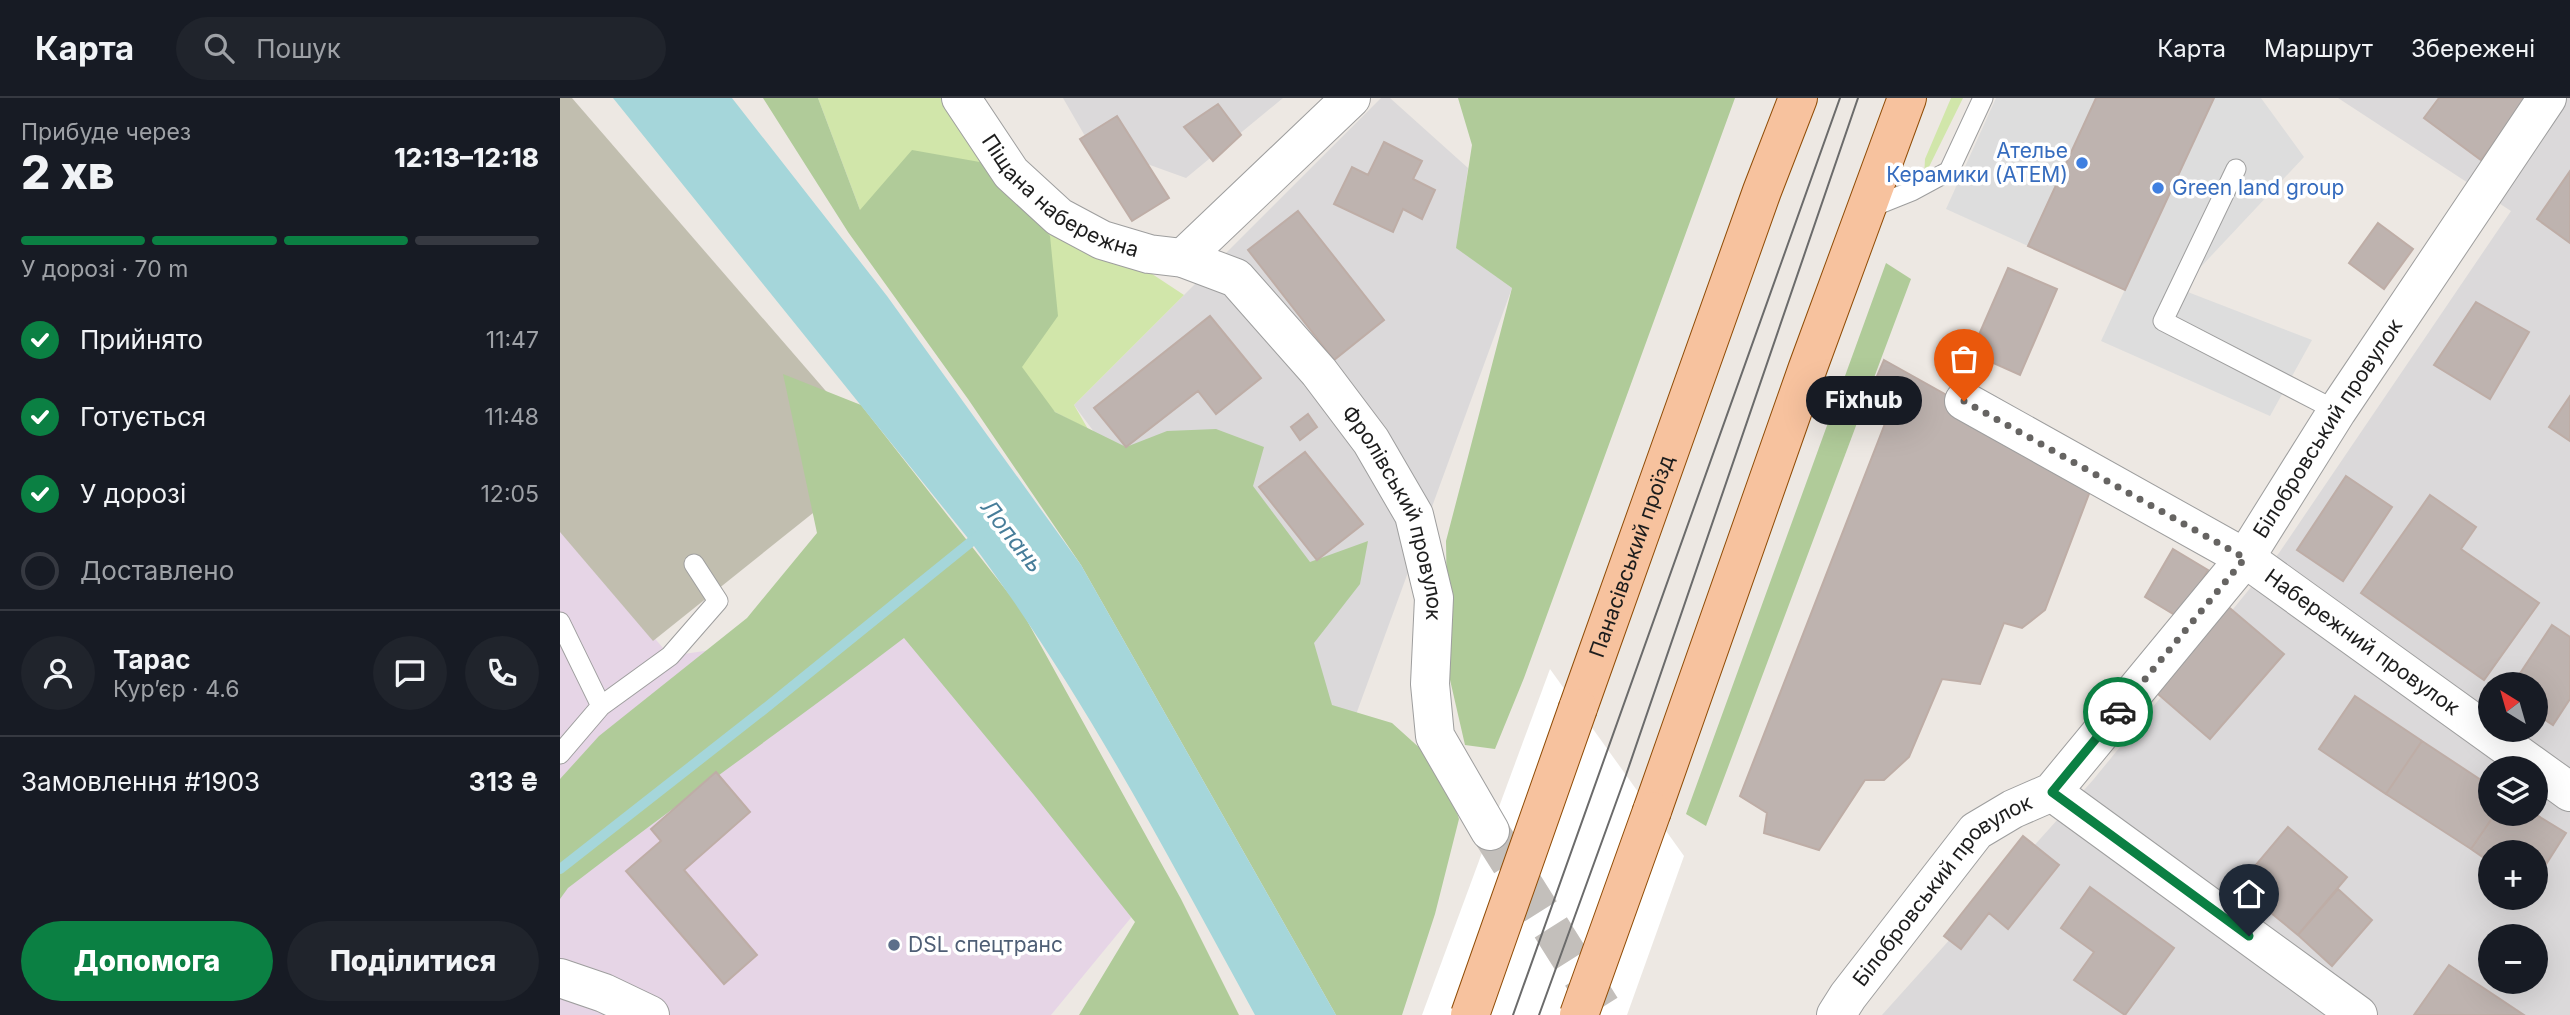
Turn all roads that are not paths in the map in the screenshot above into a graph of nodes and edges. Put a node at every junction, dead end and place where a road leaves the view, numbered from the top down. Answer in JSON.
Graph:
{"nodes":[{"id":1,"x":961,"y":98,"type":"edge"},
{"id":2,"x":1351,"y":98,"type":"edge"},
{"id":3,"x":1798,"y":98,"type":"edge"},
{"id":4,"x":1907,"y":98,"type":"edge"},
{"id":5,"x":1983,"y":98,"type":"edge"},
{"id":6,"x":2547,"y":98,"type":"edge"},
{"id":7,"x":2236,"y":169,"type":"dead end"},
{"id":8,"x":1866,"y":209,"type":"junction"},
{"id":9,"x":1183,"y":258,"type":"junction"},
{"id":10,"x":1964,"y":401,"type":"dead end"},
{"id":11,"x":2337,"y":411,"type":"junction"},
{"id":12,"x":2245,"y":558,"type":"junction"},
{"id":13,"x":694,"y":564,"type":"dead end"},
{"id":14,"x":560,"y":622,"type":"edge"},
{"id":15,"x":601,"y":706,"type":"junction"},
{"id":16,"x":560,"y":754,"type":"edge"},
{"id":17,"x":2052,"y":792,"type":"junction"},
{"id":18,"x":2570,"y":792,"type":"edge"},
{"id":19,"x":1490,"y":831,"type":"tunnel mouth"},
{"id":20,"x":560,"y":978,"type":"edge"},
{"id":21,"x":650,"y":1015,"type":"edge"},
{"id":22,"x":1470,"y":1015,"type":"edge"},
{"id":23,"x":1579,"y":1015,"type":"edge"},
{"id":24,"x":1836,"y":1015,"type":"edge"},
{"id":25,"x":2358,"y":1015,"type":"edge"}],
"edges":[{"from":1,"to":9,"type":"street","name":"Піщана набережна"},
{"from":2,"to":9,"type":"street"},
{"from":3,"to":22,"type":"main road","name":"Панасівський проїзд","bridge":true},
{"from":4,"to":8,"type":"main road"},
{"from":5,"to":8,"type":"lane"},
{"from":6,"to":11,"type":"street","name":"Білобровський провулок"},
{"from":7,"to":11,"type":"lane"},
{"from":8,"to":23,"type":"main road","bridge":true},
{"from":9,"to":19,"type":"street","name":"Фролівський провулок"},
{"from":10,"to":12,"type":"street","name":"Набережний провулок"},
{"from":11,"to":12,"type":"street","name":"Білобровський провулок"},
{"from":12,"to":17,"type":"street","name":"Білобровський провулок"},
{"from":12,"to":18,"type":"street","name":"Набережний провулок"},
{"from":13,"to":15,"type":"lane"},
{"from":14,"to":15,"type":"lane"},
{"from":15,"to":16,"type":"lane"},
{"from":17,"to":24,"type":"street","name":"Білобровський провулок"},
{"from":17,"to":25,"type":"street"},
{"from":20,"to":21,"type":"street"}]}
